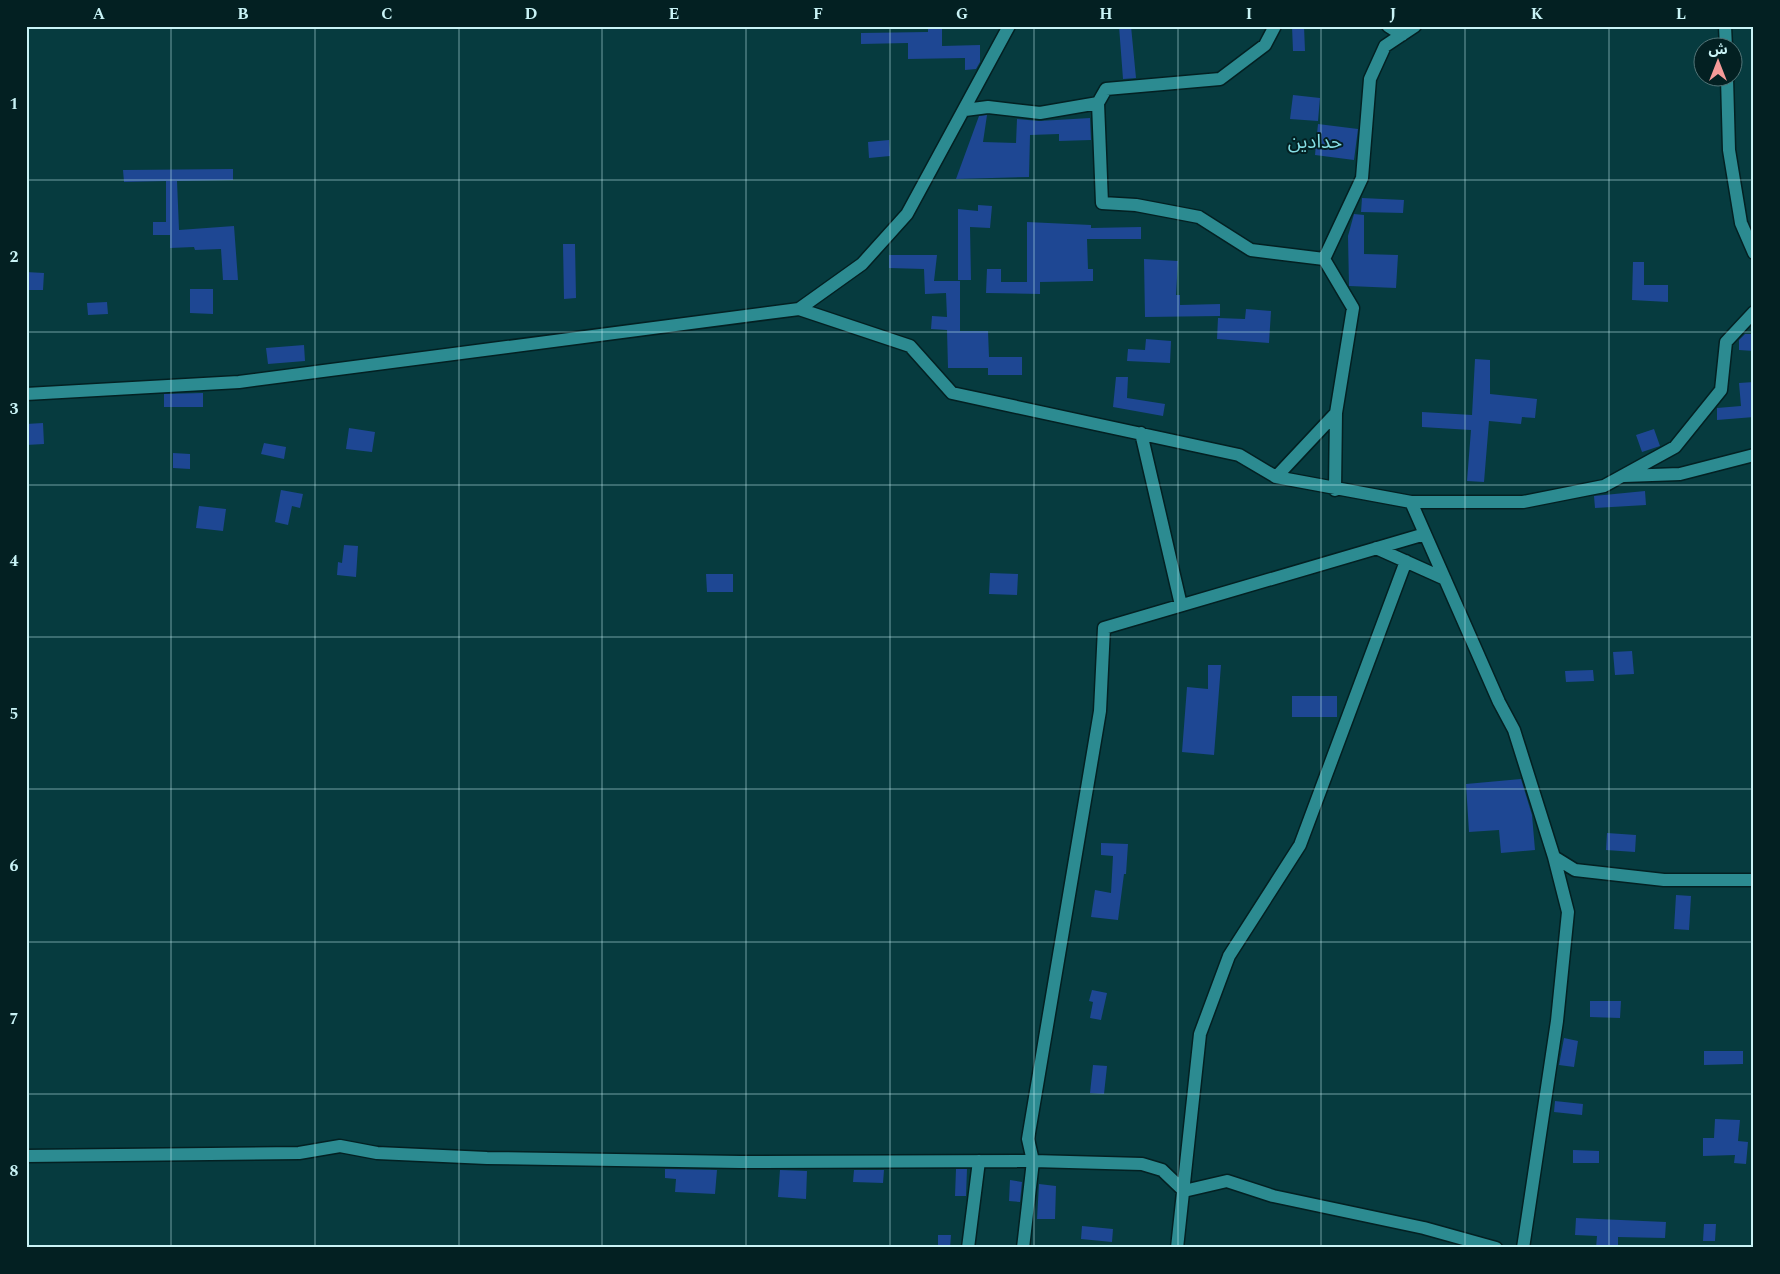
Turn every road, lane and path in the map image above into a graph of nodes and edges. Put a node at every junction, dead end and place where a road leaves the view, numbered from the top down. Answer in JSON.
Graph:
{"nodes":[{"id":1,"x":1009,"y":26,"type":"edge"},
{"id":2,"x":1275,"y":26,"type":"edge"},
{"id":3,"x":1388,"y":26,"type":"edge"},
{"id":4,"x":1415,"y":26,"type":"edge"},
{"id":5,"x":1402,"y":35,"type":"junction"},
{"id":6,"x":1727,"y":88,"type":"edge"},
{"id":7,"x":1098,"y":103,"type":"junction"},
{"id":8,"x":965,"y":110,"type":"junction"},
{"id":9,"x":1754,"y":254,"type":"edge"},
{"id":10,"x":1324,"y":259,"type":"junction"},
{"id":11,"x":799,"y":309,"type":"junction"},
{"id":12,"x":1754,"y":312,"type":"edge"},
{"id":13,"x":26,"y":394,"type":"edge"},
{"id":14,"x":1336,"y":413,"type":"junction"},
{"id":15,"x":1141,"y":433,"type":"junction"},
{"id":16,"x":1754,"y":455,"type":"edge"},
{"id":17,"x":1622,"y":476,"type":"junction"},
{"id":18,"x":1276,"y":477,"type":"junction"},
{"id":19,"x":1335,"y":490,"type":"junction"},
{"id":20,"x":1411,"y":502,"type":"junction"},
{"id":21,"x":1425,"y":534,"type":"junction"},
{"id":22,"x":1376,"y":548,"type":"junction"},
{"id":23,"x":1406,"y":561,"type":"junction"},
{"id":24,"x":1445,"y":579,"type":"junction"},
{"id":25,"x":1181,"y":605,"type":"junction"},
{"id":26,"x":1554,"y":857,"type":"junction"},
{"id":27,"x":1754,"y":880,"type":"edge"},
{"id":28,"x":26,"y":1156,"type":"edge"},
{"id":29,"x":979,"y":1161,"type":"junction"},
{"id":30,"x":1033,"y":1161,"type":"junction"},
{"id":31,"x":1184,"y":1191,"type":"junction"},
{"id":32,"x":968,"y":1248,"type":"edge"},
{"id":33,"x":1023,"y":1248,"type":"edge"},
{"id":34,"x":1177,"y":1248,"type":"edge"},
{"id":35,"x":1496,"y":1248,"type":"edge"},
{"id":36,"x":1524,"y":1248,"type":"edge"}],
"edges":[{"from":1,"to":8,"type":"street"},
{"from":2,"to":7,"type":"street"},
{"from":3,"to":5,"type":"street"},
{"from":4,"to":5,"type":"street"},
{"from":5,"to":10,"type":"street"},
{"from":6,"to":9,"type":"street"},
{"from":7,"to":8,"type":"street"},
{"from":7,"to":10,"type":"street"},
{"from":8,"to":11,"type":"street"},
{"from":10,"to":14,"type":"street"},
{"from":11,"to":13,"type":"street"},
{"from":11,"to":15,"type":"street"},
{"from":12,"to":17,"type":"street"},
{"from":14,"to":18,"type":"street"},
{"from":14,"to":19,"type":"street"},
{"from":15,"to":18,"type":"street"},
{"from":15,"to":25,"type":"street"},
{"from":16,"to":17,"type":"street"},
{"from":17,"to":20,"type":"street"},
{"from":18,"to":19,"type":"street"},
{"from":19,"to":20,"type":"street"},
{"from":20,"to":21,"type":"street"},
{"from":21,"to":22,"type":"street"},
{"from":21,"to":24,"type":"street"},
{"from":22,"to":23,"type":"street"},
{"from":22,"to":25,"type":"street"},
{"from":23,"to":24,"type":"street"},
{"from":23,"to":31,"type":"street"},
{"from":24,"to":26,"type":"street"},
{"from":25,"to":30,"type":"street"},
{"from":26,"to":27,"type":"street"},
{"from":26,"to":36,"type":"street"},
{"from":28,"to":29,"type":"street"},
{"from":29,"to":30,"type":"street"},
{"from":29,"to":32,"type":"street"},
{"from":30,"to":31,"type":"street"},
{"from":30,"to":33,"type":"street"},
{"from":31,"to":34,"type":"street"},
{"from":31,"to":35,"type":"street"}]}
